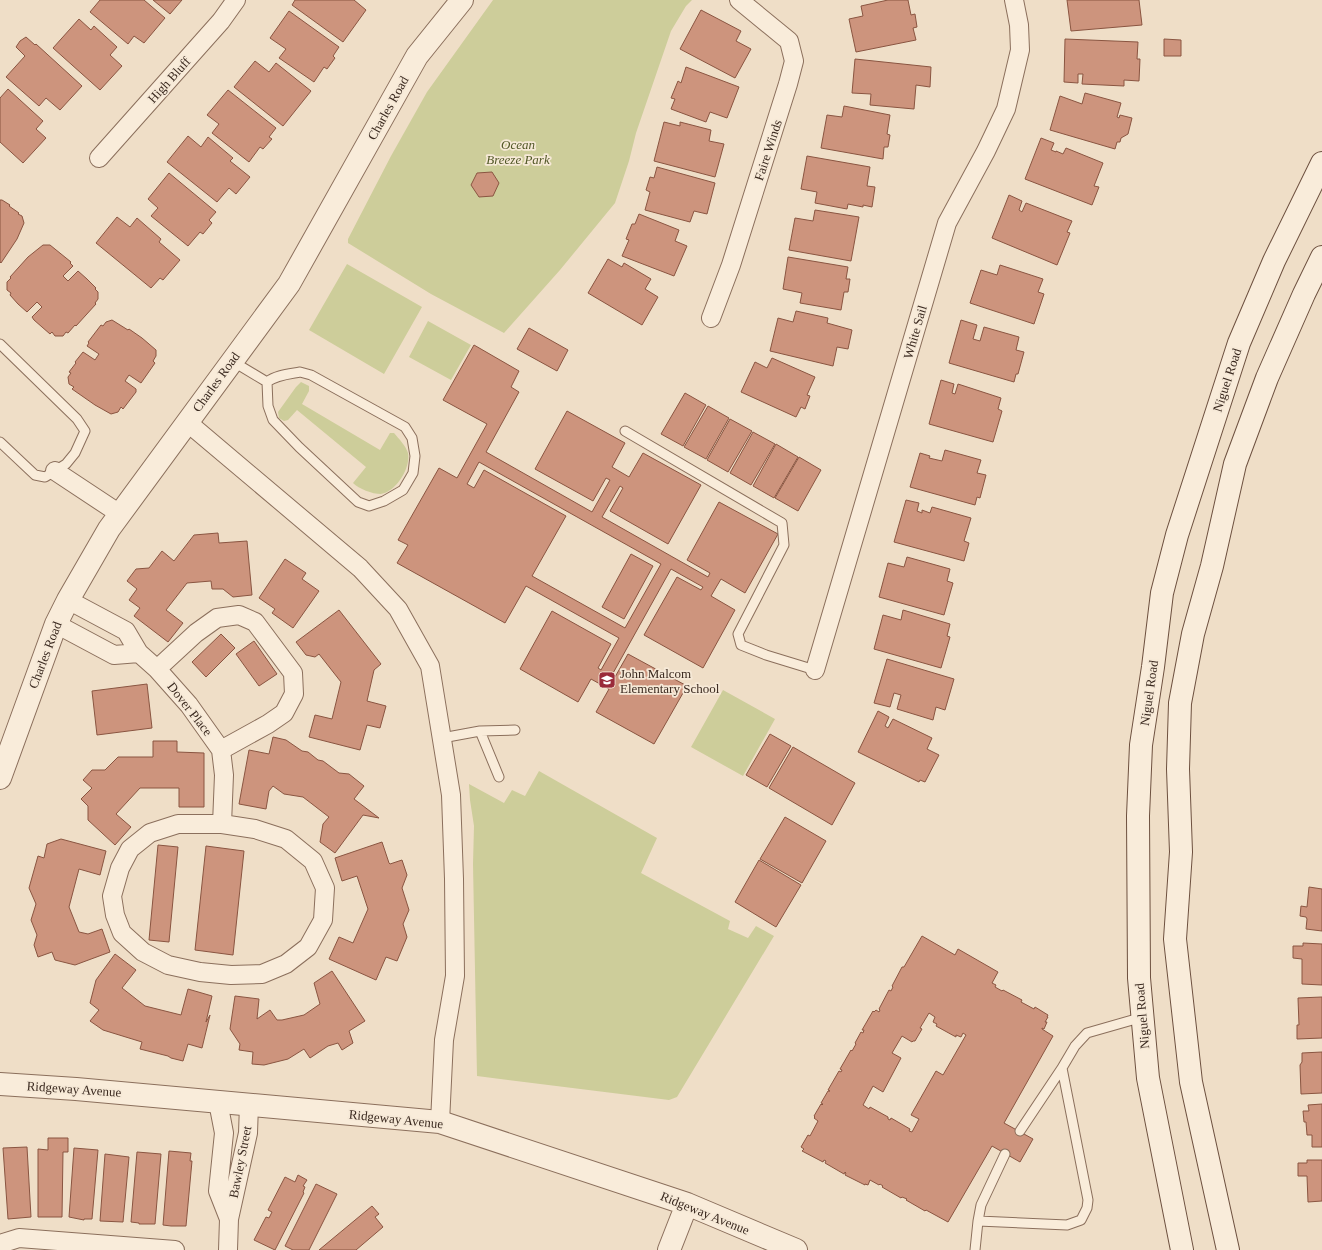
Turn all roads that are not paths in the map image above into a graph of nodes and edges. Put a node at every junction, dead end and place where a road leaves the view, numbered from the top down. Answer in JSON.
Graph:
{"nodes":[{"id":1,"x":236,"y":0,"type":"edge"},
{"id":2,"x":462,"y":0,"type":"edge"},
{"id":3,"x":739,"y":0,"type":"edge"},
{"id":4,"x":1014,"y":0,"type":"edge"},
{"id":5,"x":99,"y":158,"type":"dead end"},
{"id":6,"x":1322,"y":163,"type":"edge"},
{"id":7,"x":1322,"y":257,"type":"edge"},
{"id":8,"x":711,"y":318,"type":"dead end"},
{"id":9,"x":0,"y":344,"type":"edge"},
{"id":10,"x":232,"y":361,"type":"junction"},
{"id":11,"x":266,"y":382,"type":"junction"},
{"id":12,"x":187,"y":422,"type":"junction"},
{"id":13,"x":625,"y":431,"type":"dead end"},
{"id":14,"x":0,"y":442,"type":"edge"},
{"id":15,"x":61,"y":468,"type":"junction"},
{"id":16,"x":124,"y":509,"type":"junction"},
{"id":17,"x":68,"y":600,"type":"junction"},
{"id":18,"x":56,"y":624,"type":"junction"},
{"id":19,"x":138,"y":653,"type":"junction"},
{"id":20,"x":157,"y":669,"type":"junction"},
{"id":21,"x":815,"y":670,"type":"joint"},
{"id":22,"x":515,"y":730,"type":"dead end"},
{"id":23,"x":480,"y":731,"type":"junction"},
{"id":24,"x":442,"y":738,"type":"junction"},
{"id":25,"x":221,"y":750,"type":"junction"},
{"id":26,"x":499,"y":777,"type":"dead end"},
{"id":27,"x":0,"y":778,"type":"edge"},
{"id":28,"x":222,"y":824,"type":"junction"},
{"id":29,"x":1142,"y":1017,"type":"junction"},
{"id":30,"x":1062,"y":1068,"type":"junction"},
{"id":31,"x":0,"y":1084,"type":"edge"},
{"id":32,"x":218,"y":1102,"type":"junction"},
{"id":33,"x":249,"y":1105,"type":"junction"},
{"id":34,"x":440,"y":1122,"type":"junction"},
{"id":35,"x":1020,"y":1131,"type":"dead end"},
{"id":36,"x":1005,"y":1154,"type":"dead end"},
{"id":37,"x":687,"y":1204,"type":"junction"},
{"id":38,"x":229,"y":1220,"type":"junction"},
{"id":39,"x":978,"y":1221,"type":"junction"},
{"id":40,"x":0,"y":1244,"type":"edge"},
{"id":41,"x":175,"y":1250,"type":"edge"},
{"id":42,"x":228,"y":1250,"type":"edge"},
{"id":43,"x":669,"y":1250,"type":"edge"},
{"id":44,"x":796,"y":1250,"type":"edge"},
{"id":45,"x":976,"y":1250,"type":"edge"},
{"id":46,"x":1182,"y":1250,"type":"edge"},
{"id":47,"x":1228,"y":1250,"type":"edge"}],
"edges":[{"from":1,"to":5,"type":"street","name":"High Bluff"},
{"from":2,"to":10,"type":"main road","name":"Charles Road"},
{"from":3,"to":8,"type":"street","name":"Faire Winds"},
{"from":4,"to":21,"type":"street","name":"White Sail"},
{"from":6,"to":29,"type":"main road","name":"Niguel Road"},
{"from":7,"to":47,"type":"main road"},
{"from":9,"to":15,"type":"lane"},
{"from":10,"to":11,"type":"lane"},
{"from":10,"to":12,"type":"main road","name":"Charles Road"},
{"from":11,"to":11,"type":"lane"},
{"from":12,"to":16,"type":"main road","name":"Charles Road"},
{"from":12,"to":24,"type":"street"},
{"from":13,"to":21,"type":"lane"},
{"from":14,"to":15,"type":"lane"},
{"from":15,"to":16,"type":"street"},
{"from":16,"to":17,"type":"main road","name":"Charles Road"},
{"from":17,"to":18,"type":"main road","name":"Charles Road"},
{"from":17,"to":19,"type":"street"},
{"from":18,"to":19,"type":"street"},
{"from":18,"to":27,"type":"main road","name":"Charles Road"},
{"from":19,"to":20,"type":"street","name":"Dover Place"},
{"from":20,"to":25,"type":"street","name":"Dover Place"},
{"from":20,"to":25,"type":"street","name":"Dover Place"},
{"from":22,"to":23,"type":"lane"},
{"from":23,"to":24,"type":"lane"},
{"from":23,"to":26,"type":"lane"},
{"from":24,"to":34,"type":"street"},
{"from":25,"to":28,"type":"street","name":"Dover Place"},
{"from":28,"to":28,"type":"street"},
{"from":29,"to":30,"type":"lane"},
{"from":29,"to":46,"type":"main road","name":"Niguel Road"},
{"from":30,"to":35,"type":"lane"},
{"from":30,"to":39,"type":"lane"},
{"from":31,"to":32,"type":"main road","name":"Ridgeway Avenue"},
{"from":32,"to":33,"type":"main road","name":"Ridgeway Avenue"},
{"from":32,"to":38,"type":"street","name":"Bawley Street"},
{"from":33,"to":34,"type":"main road","name":"Ridgeway Avenue"},
{"from":33,"to":38,"type":"street","name":"Bawley Street"},
{"from":34,"to":37,"type":"main road","name":"Ridgeway Avenue"},
{"from":36,"to":39,"type":"lane"},
{"from":37,"to":43,"type":"main road"},
{"from":37,"to":44,"type":"main road","name":"Ridgeway Avenue"},
{"from":38,"to":42,"type":"street","name":"Bawley Street"},
{"from":39,"to":45,"type":"lane"},
{"from":40,"to":41,"type":"street"}]}
